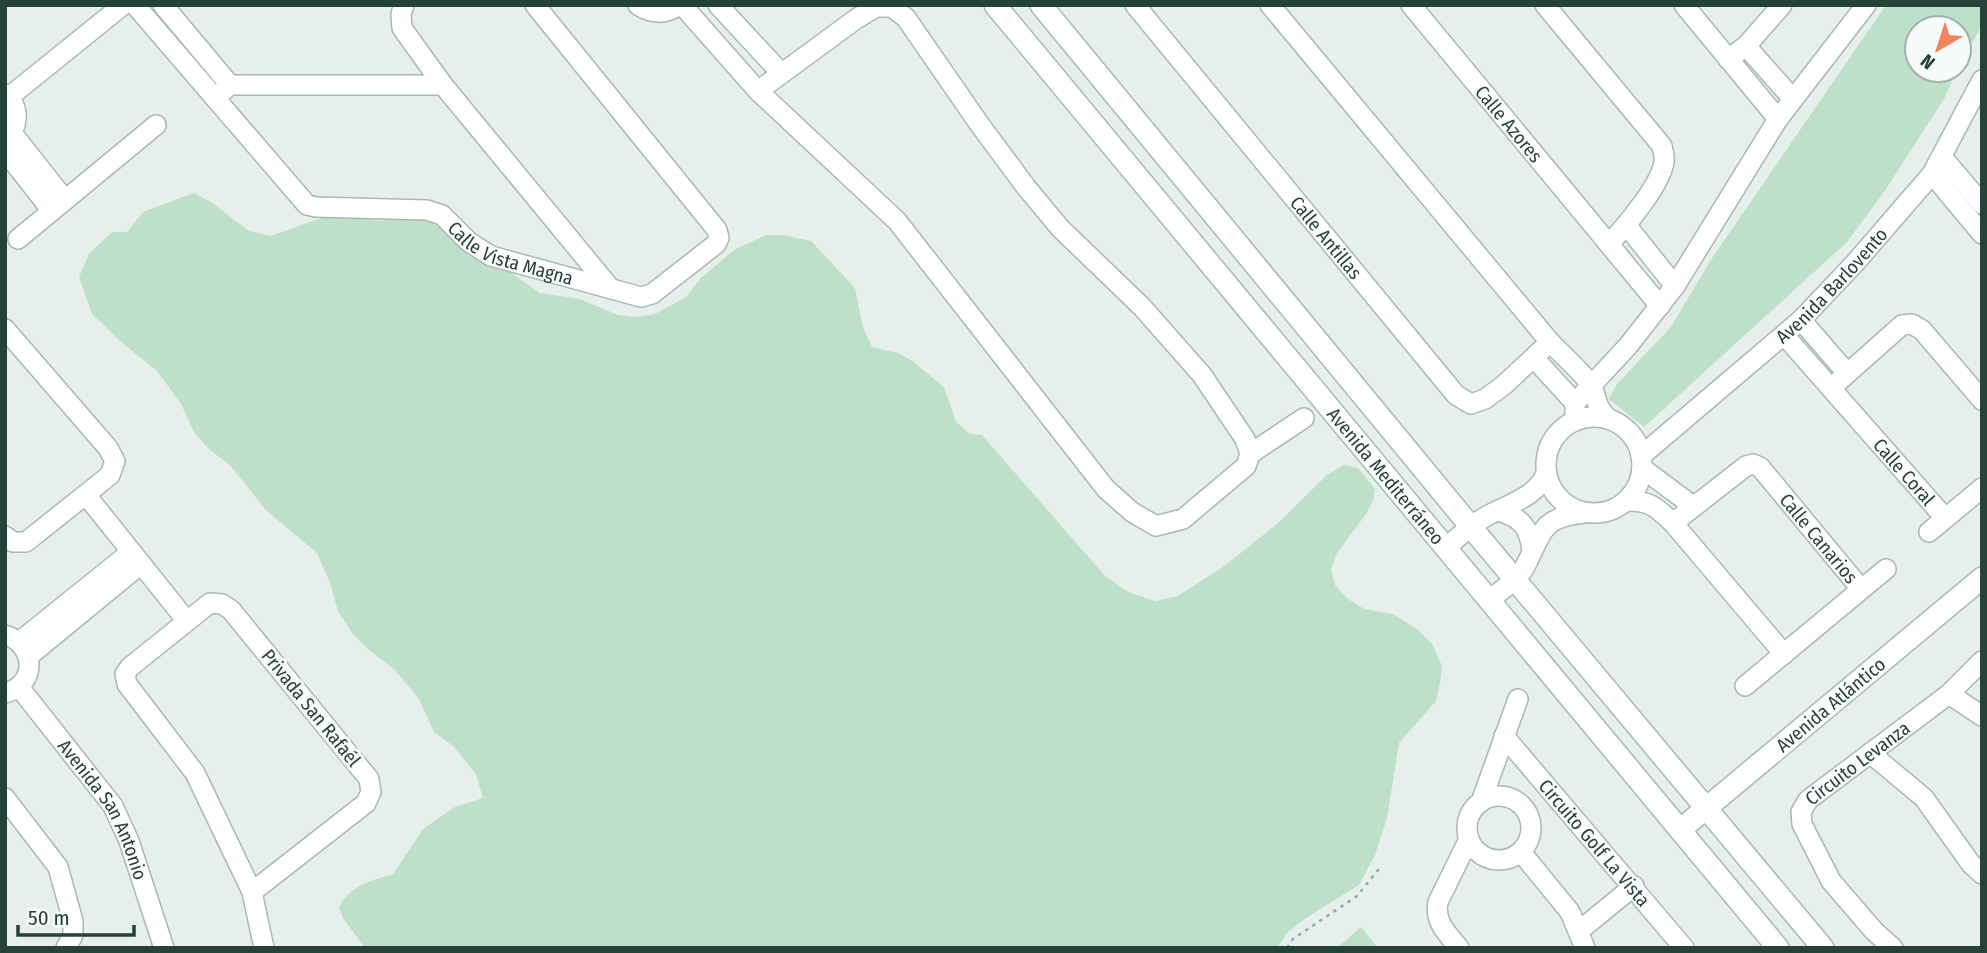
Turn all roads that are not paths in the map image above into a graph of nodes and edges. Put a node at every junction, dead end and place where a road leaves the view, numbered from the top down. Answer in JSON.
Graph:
{"nodes":[{"id":1,"x":123,"y":5,"type":"edge"},
{"id":2,"x":135,"y":5,"type":"edge"},
{"id":3,"x":163,"y":5,"type":"edge"},
{"id":4,"x":404,"y":5,"type":"edge"},
{"id":5,"x":535,"y":5,"type":"edge"},
{"id":6,"x":638,"y":5,"type":"edge"},
{"id":7,"x":680,"y":5,"type":"edge"},
{"id":8,"x":718,"y":5,"type":"edge"},
{"id":9,"x":995,"y":5,"type":"edge"},
{"id":10,"x":1041,"y":5,"type":"edge"},
{"id":11,"x":1135,"y":5,"type":"edge"},
{"id":12,"x":1270,"y":5,"type":"edge"},
{"id":13,"x":1411,"y":5,"type":"edge"},
{"id":14,"x":1545,"y":5,"type":"edge"},
{"id":15,"x":1684,"y":5,"type":"edge"},
{"id":16,"x":1782,"y":5,"type":"edge"},
{"id":17,"x":1866,"y":5,"type":"edge"},
{"id":18,"x":1746,"y":46,"type":"junction"},
{"id":19,"x":1728,"y":60,"type":"junction"},
{"id":20,"x":781,"y":73,"type":"junction"},
{"id":21,"x":1982,"y":80,"type":"edge"},
{"id":22,"x":443,"y":85,"type":"junction"},
{"id":23,"x":758,"y":91,"type":"junction"},
{"id":24,"x":222,"y":92,"type":"junction"},
{"id":25,"x":7,"y":96,"type":"edge"},
{"id":26,"x":1793,"y":99,"type":"junction"},
{"id":27,"x":1778,"y":119,"type":"junction"},
{"id":28,"x":156,"y":125,"type":"dead end"},
{"id":29,"x":8,"y":142,"type":"edge"},
{"id":30,"x":1937,"y":165,"type":"junction"},
{"id":31,"x":1982,"y":204,"type":"edge"},
{"id":32,"x":58,"y":205,"type":"junction"},
{"id":33,"x":1627,"y":226,"type":"junction"},
{"id":34,"x":1982,"y":234,"type":"edge"},
{"id":35,"x":18,"y":239,"type":"dead end"},
{"id":36,"x":1609,"y":243,"type":"junction"},
{"id":37,"x":1675,"y":286,"type":"junction"},
{"id":38,"x":611,"y":289,"type":"junction"},
{"id":39,"x":1660,"y":306,"type":"junction"},
{"id":40,"x":1801,"y":320,"type":"junction"},
{"id":41,"x":5,"y":329,"type":"edge"},
{"id":42,"x":1784,"y":335,"type":"junction"},
{"id":43,"x":1550,"y":342,"type":"junction"},
{"id":44,"x":1534,"y":358,"type":"junction"},
{"id":45,"x":1847,"y":373,"type":"junction"},
{"id":46,"x":1591,"y":386,"type":"junction"},
{"id":47,"x":1831,"y":388,"type":"junction"},
{"id":48,"x":1982,"y":400,"type":"edge"},
{"id":49,"x":1575,"y":412,"type":"junction"},
{"id":50,"x":1304,"y":418,"type":"dead end"},
{"id":51,"x":1610,"y":420,"type":"junction"},
{"id":52,"x":1250,"y":454,"type":"junction"},
{"id":53,"x":1642,"y":462,"type":"junction"},
{"id":54,"x":1546,"y":472,"type":"junction"},
{"id":55,"x":1982,"y":488,"type":"edge"},
{"id":56,"x":86,"y":495,"type":"junction"},
{"id":57,"x":1627,"y":501,"type":"junction"},
{"id":58,"x":1693,"y":506,"type":"junction"},
{"id":59,"x":1498,"y":511,"type":"junction"},
{"id":60,"x":1584,"y":513,"type":"junction"},
{"id":61,"x":1945,"y":518,"type":"junction"},
{"id":62,"x":1673,"y":523,"type":"junction"},
{"id":63,"x":1471,"y":527,"type":"junction"},
{"id":64,"x":1929,"y":531,"type":"dead end"},
{"id":65,"x":5,"y":536,"type":"edge"},
{"id":66,"x":1445,"y":548,"type":"junction"},
{"id":67,"x":1532,"y":550,"type":"junction"},
{"id":68,"x":136,"y":558,"type":"junction"},
{"id":69,"x":1886,"y":569,"type":"dead end"},
{"id":70,"x":1982,"y":578,"type":"edge"},
{"id":71,"x":1515,"y":579,"type":"junction"},
{"id":72,"x":1861,"y":589,"type":"junction"},
{"id":73,"x":1489,"y":600,"type":"junction"},
{"id":74,"x":186,"y":621,"type":"junction"},
{"id":75,"x":18,"y":644,"type":"edge"},
{"id":76,"x":1784,"y":654,"type":"junction"},
{"id":77,"x":1982,"y":661,"type":"edge"},
{"id":78,"x":1745,"y":687,"type":"dead end"},
{"id":79,"x":12,"y":690,"type":"edge"},
{"id":80,"x":1949,"y":694,"type":"junction"},
{"id":81,"x":1518,"y":699,"type":"dead end"},
{"id":82,"x":1982,"y":716,"type":"edge"},
{"id":83,"x":1504,"y":736,"type":"junction"},
{"id":84,"x":1870,"y":753,"type":"junction"},
{"id":85,"x":5,"y":798,"type":"edge"},
{"id":86,"x":1481,"y":802,"type":"junction"},
{"id":87,"x":1706,"y":808,"type":"junction"},
{"id":88,"x":1680,"y":830,"type":"junction"},
{"id":89,"x":1469,"y":839,"type":"junction"},
{"id":90,"x":1521,"y":852,"type":"junction"},
{"id":91,"x":1982,"y":874,"type":"edge"},
{"id":92,"x":1634,"y":887,"type":"junction"},
{"id":93,"x":252,"y":892,"type":"junction"},
{"id":94,"x":1582,"y":939,"type":"edge"},
{"id":95,"x":65,"y":948,"type":"edge"},
{"id":96,"x":164,"y":948,"type":"edge"},
{"id":97,"x":264,"y":948,"type":"edge"},
{"id":98,"x":1459,"y":948,"type":"edge"},
{"id":99,"x":1684,"y":948,"type":"edge"},
{"id":100,"x":1778,"y":948,"type":"edge"},
{"id":101,"x":1823,"y":948,"type":"edge"},
{"id":102,"x":1893,"y":948,"type":"edge"}],
"edges":[{"from":1,"to":25,"type":"street"},
{"from":2,"to":24,"type":"street","name":"Calle Vista Magna"},
{"from":3,"to":24,"type":"street","name":"Calle Vista Magna"},
{"from":4,"to":22,"type":"street","name":"Calle Vista Magna"},
{"from":5,"to":38,"type":"street","name":"Calle Vista Magna"},
{"from":6,"to":7,"type":"street"},
{"from":7,"to":23,"type":"street"},
{"from":8,"to":20,"type":"street"},
{"from":9,"to":66,"type":"street","name":"Avenida Mediterráneo"},
{"from":10,"to":63,"type":"street","name":"Avenida Mediterráneo"},
{"from":11,"to":44,"type":"street","name":"Calle Antillas"},
{"from":12,"to":43,"type":"street"},
{"from":13,"to":36,"type":"street","name":"Calle Azores"},
{"from":14,"to":33,"type":"street"},
{"from":15,"to":19,"type":"street"},
{"from":16,"to":18,"type":"street"},
{"from":17,"to":26,"type":"street"},
{"from":18,"to":19,"type":"street"},
{"from":18,"to":26,"type":"street"},
{"from":19,"to":27,"type":"street"},
{"from":20,"to":23,"type":"street"},
{"from":20,"to":52,"type":"street"},
{"from":21,"to":30,"type":"street","name":"Avenida Barlovento"},
{"from":22,"to":24,"type":"street"},
{"from":22,"to":38,"type":"street","name":"Calle Vista Magna"},
{"from":23,"to":52,"type":"street"},
{"from":24,"to":38,"type":"street","name":"Calle Vista Magna"},
{"from":25,"to":29,"type":"street"},
{"from":26,"to":27,"type":"street"},
{"from":27,"to":37,"type":"street"},
{"from":28,"to":32,"type":"street"},
{"from":29,"to":32,"type":"street"},
{"from":30,"to":31,"type":"street"},
{"from":30,"to":34,"type":"street"},
{"from":30,"to":40,"type":"street","name":"Avenida Barlovento"},
{"from":32,"to":35,"type":"street"},
{"from":33,"to":36,"type":"street"},
{"from":33,"to":37,"type":"street"},
{"from":36,"to":39,"type":"street","name":"Calle Azores"},
{"from":37,"to":39,"type":"street"},
{"from":39,"to":46,"type":"street"},
{"from":40,"to":42,"type":"street","name":"Avenida Barlovento"},
{"from":40,"to":45,"type":"street"},
{"from":41,"to":56,"type":"street"},
{"from":42,"to":47,"type":"street","name":"Calle Coral"},
{"from":42,"to":53,"type":"street","name":"Avenida Barlovento"},
{"from":43,"to":44,"type":"street","name":"Calle Antillas"},
{"from":43,"to":46,"type":"street"},
{"from":44,"to":49,"type":"street"},
{"from":45,"to":47,"type":"street"},
{"from":45,"to":48,"type":"street"},
{"from":46,"to":49,"type":"street"},
{"from":46,"to":51,"type":"street"},
{"from":47,"to":61,"type":"street","name":"Calle Coral"},
{"from":49,"to":51,"type":"street"},
{"from":49,"to":54,"type":"street"},
{"from":50,"to":52,"type":"street"},
{"from":51,"to":53,"type":"street"},
{"from":53,"to":57,"type":"street"},
{"from":53,"to":58,"type":"street"},
{"from":54,"to":59,"type":"street"},
{"from":54,"to":60,"type":"street"},
{"from":55,"to":61,"type":"street","name":"Calle Coral"},
{"from":56,"to":65,"type":"street"},
{"from":56,"to":68,"type":"street"},
{"from":57,"to":60,"type":"street"},
{"from":57,"to":62,"type":"street"},
{"from":58,"to":62,"type":"street","name":"Calle Canarios"},
{"from":58,"to":72,"type":"street","name":"Calle Canarios"},
{"from":59,"to":63,"type":"street"},
{"from":59,"to":67,"type":"street"},
{"from":60,"to":67,"type":"street"},
{"from":61,"to":64,"type":"street"},
{"from":62,"to":76,"type":"street"},
{"from":63,"to":66,"type":"street"},
{"from":63,"to":71,"type":"street","name":"Avenida Mediterráneo"},
{"from":66,"to":73,"type":"street","name":"Avenida Mediterráneo"},
{"from":67,"to":71,"type":"street"},
{"from":68,"to":74,"type":"street"},
{"from":68,"to":75,"type":"street"},
{"from":69,"to":72,"type":"street"},
{"from":70,"to":87,"type":"street","name":"Avenida Atlántico"},
{"from":71,"to":73,"type":"street"},
{"from":71,"to":87,"type":"street","name":"Avenida Mediterráneo"},
{"from":72,"to":76,"type":"street","name":"Calle Canarios"},
{"from":73,"to":88,"type":"street","name":"Avenida Mediterráneo"},
{"from":74,"to":93,"type":"street","name":"Privada San Rafaél"},
{"from":74,"to":93,"type":"street","name":"Privada San Rafaél"},
{"from":75,"to":79,"type":"street"},
{"from":76,"to":78,"type":"street","name":"Calle Canarios"},
{"from":77,"to":80,"type":"street","name":"Circuito Levanza"},
{"from":79,"to":96,"type":"street","name":"Avenida San Antonio"},
{"from":80,"to":82,"type":"street"},
{"from":80,"to":84,"type":"street","name":"Circuito Levanza"},
{"from":81,"to":83,"type":"street"},
{"from":83,"to":86,"type":"street"},
{"from":83,"to":92,"type":"street","name":"Circuito Golf La Vista"},
{"from":84,"to":91,"type":"street"},
{"from":84,"to":102,"type":"street","name":"Circuito Levanza"},
{"from":85,"to":95,"type":"street"},
{"from":86,"to":89,"type":"street"},
{"from":86,"to":90,"type":"street","name":"Circuito Golf La Vista"},
{"from":87,"to":88,"type":"street","name":"Avenida Atlántico"},
{"from":87,"to":101,"type":"street","name":"Avenida Mediterráneo"},
{"from":88,"to":100,"type":"street","name":"Avenida Mediterráneo"},
{"from":89,"to":90,"type":"street"},
{"from":89,"to":98,"type":"street"},
{"from":90,"to":94,"type":"street"},
{"from":92,"to":94,"type":"street"},
{"from":92,"to":99,"type":"street","name":"Circuito Golf La Vista"},
{"from":93,"to":97,"type":"street","name":"Privada San Rafaél"}]}
